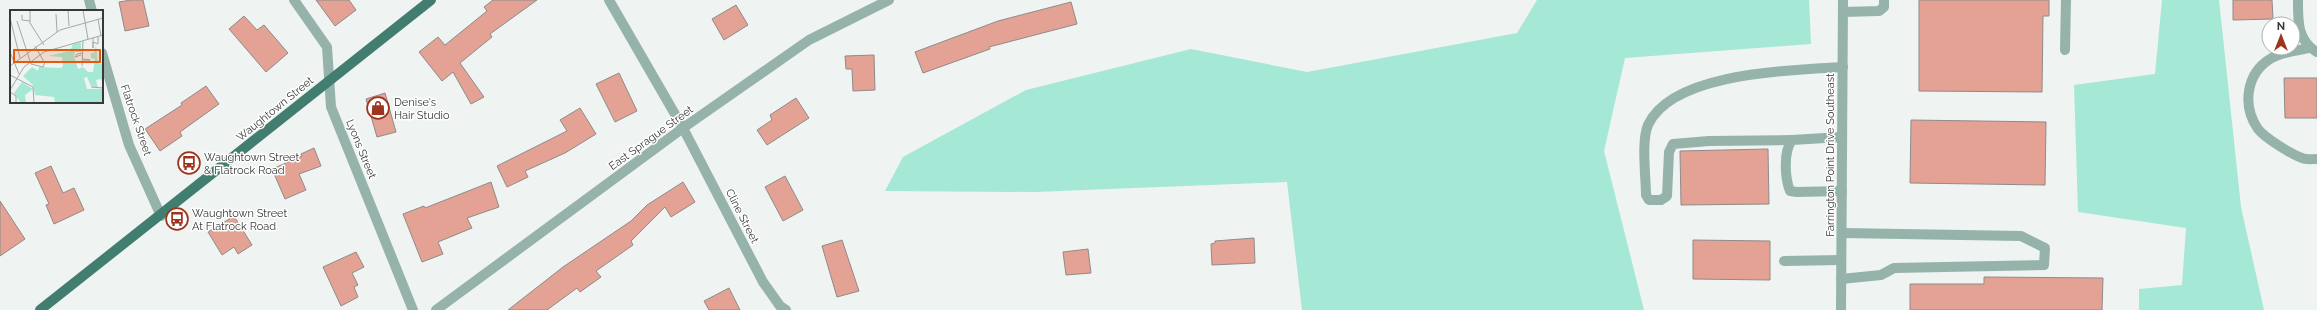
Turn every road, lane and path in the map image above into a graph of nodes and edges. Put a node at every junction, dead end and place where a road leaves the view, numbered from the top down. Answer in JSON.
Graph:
{"nodes":[{"id":1,"x":89,"y":0,"type":"edge"},
{"id":2,"x":294,"y":0,"type":"edge"},
{"id":3,"x":431,"y":0,"type":"edge"},
{"id":4,"x":609,"y":0,"type":"edge"},
{"id":5,"x":889,"y":0,"type":"edge"},
{"id":6,"x":1843,"y":0,"type":"edge"},
{"id":7,"x":1884,"y":0,"type":"edge"},
{"id":8,"x":2066,"y":0,"type":"edge"},
{"id":9,"x":2298,"y":0,"type":"edge"},
{"id":10,"x":92,"y":10,"type":"edge"},
{"id":11,"x":1843,"y":12,"type":"junction"},
{"id":12,"x":2065,"y":50,"type":"dead end"},
{"id":13,"x":2313,"y":50,"type":"edge"},
{"id":14,"x":103,"y":56,"type":"edge"},
{"id":15,"x":1842,"y":67,"type":"junction"},
{"id":16,"x":329,"y":80,"type":"junction"},
{"id":17,"x":684,"y":128,"type":"junction"},
{"id":18,"x":1842,"y":137,"type":"junction"},
{"id":19,"x":1792,"y":140,"type":"junction"},
{"id":20,"x":2317,"y":159,"type":"edge"},
{"id":21,"x":1842,"y":191,"type":"junction"},
{"id":22,"x":161,"y":216,"type":"junction"},
{"id":23,"x":1842,"y":232,"type":"junction"},
{"id":24,"x":1841,"y":260,"type":"junction"},
{"id":25,"x":1784,"y":261,"type":"dead end"},
{"id":26,"x":1841,"y":279,"type":"junction"},
{"id":27,"x":40,"y":310,"type":"edge"},
{"id":28,"x":413,"y":310,"type":"edge"},
{"id":29,"x":436,"y":310,"type":"edge"},
{"id":30,"x":786,"y":310,"type":"edge"},
{"id":31,"x":1841,"y":310,"type":"edge"}],
"edges":[{"from":1,"to":10,"type":"street"},
{"from":2,"to":16,"type":"street","name":"Lyons Street"},
{"from":3,"to":16,"type":"main road","name":"Waughtown Street"},
{"from":4,"to":17,"type":"street","name":"Cline Street"},
{"from":5,"to":17,"type":"street","name":"East Sprague Street"},
{"from":6,"to":11,"type":"street","name":"Farrington Point Drive Southeast"},
{"from":7,"to":11,"type":"street"},
{"from":8,"to":12,"type":"street"},
{"from":9,"to":13,"type":"street"},
{"from":11,"to":15,"type":"street","name":"Farrington Point Drive Southeast"},
{"from":13,"to":20,"type":"street"},
{"from":14,"to":22,"type":"street","name":"Flatrock Street"},
{"from":15,"to":18,"type":"street","name":"Farrington Point Drive Southeast"},
{"from":15,"to":19,"type":"street"},
{"from":16,"to":22,"type":"main road","name":"Waughtown Street"},
{"from":16,"to":28,"type":"street","name":"Lyons Street"},
{"from":17,"to":29,"type":"street","name":"East Sprague Street"},
{"from":17,"to":30,"type":"street","name":"Cline Street"},
{"from":18,"to":19,"type":"street"},
{"from":18,"to":21,"type":"street","name":"Farrington Point Drive Southeast"},
{"from":19,"to":21,"type":"street"},
{"from":21,"to":23,"type":"street","name":"Farrington Point Drive Southeast"},
{"from":22,"to":27,"type":"main road","name":"Waughtown Street"},
{"from":23,"to":24,"type":"street","name":"Farrington Point Drive Southeast"},
{"from":23,"to":26,"type":"street"},
{"from":24,"to":25,"type":"street"},
{"from":24,"to":26,"type":"street","name":"Farrington Point Drive Southeast"},
{"from":26,"to":31,"type":"street","name":"Farrington Point Drive Southeast"}]}
